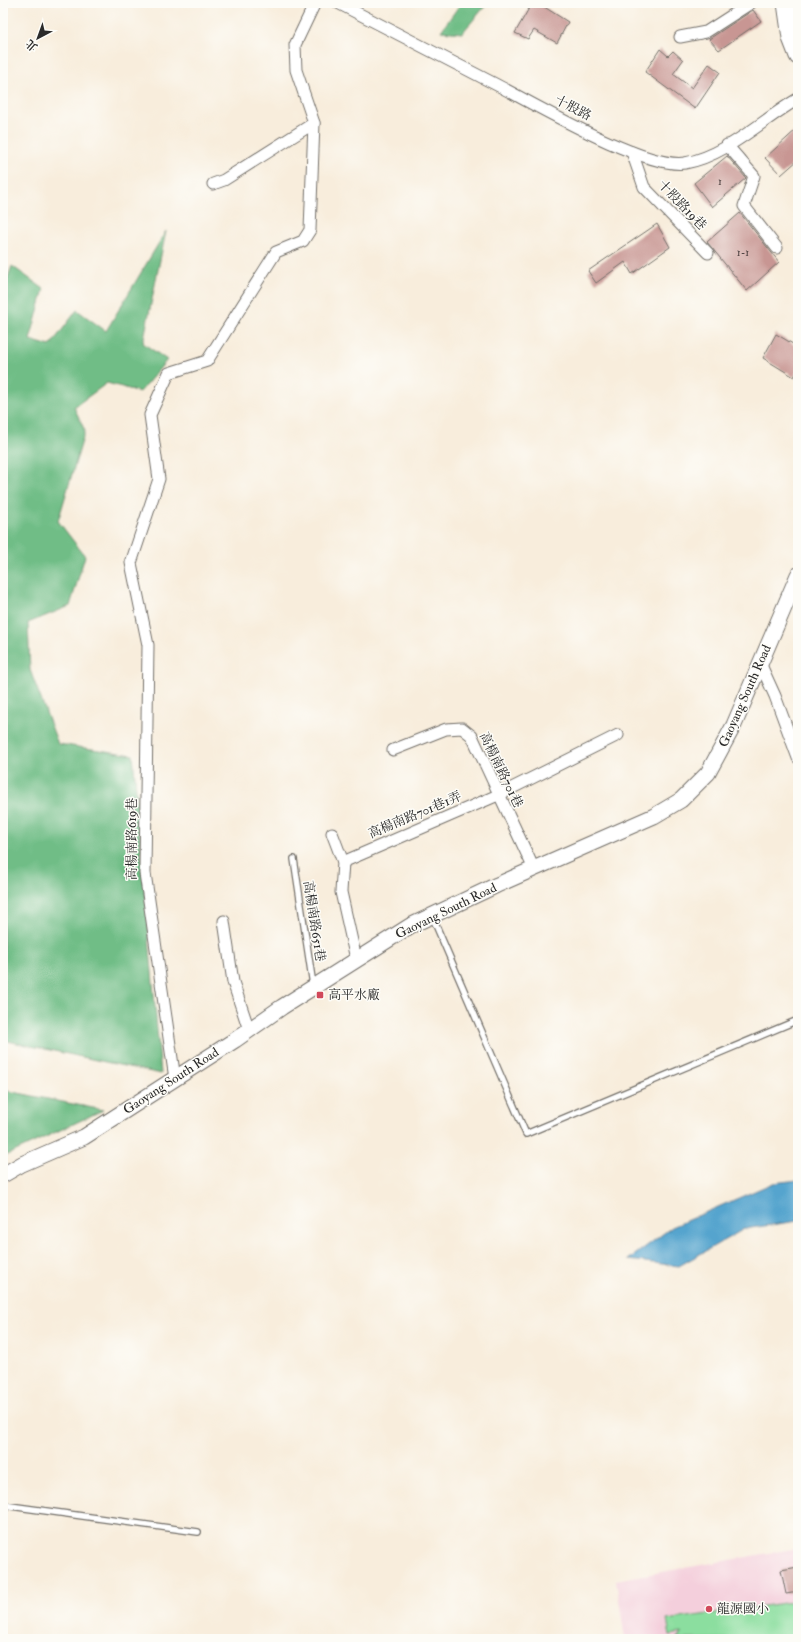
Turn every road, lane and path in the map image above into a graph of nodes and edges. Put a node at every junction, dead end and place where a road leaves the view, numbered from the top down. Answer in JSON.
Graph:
{"nodes":[{"id":1,"x":315,"y":3,"type":"edge"},
{"id":2,"x":338,"y":3,"type":"edge"},
{"id":3,"x":751,"y":3,"type":"edge"},
{"id":4,"x":786,"y":3,"type":"edge"},
{"id":5,"x":680,"y":36,"type":"dead end"},
{"id":6,"x":798,"y":56,"type":"edge"},
{"id":7,"x":798,"y":99,"type":"edge"},
{"id":8,"x":314,"y":123,"type":"junction"},
{"id":9,"x":728,"y":145,"type":"junction"},
{"id":10,"x":632,"y":152,"type":"junction"},
{"id":11,"x":213,"y":184,"type":"dead end"},
{"id":12,"x":777,"y":248,"type":"dead end"},
{"id":13,"x":708,"y":253,"type":"dead end"},
{"id":14,"x":798,"y":575,"type":"edge"},
{"id":15,"x":760,"y":663,"type":"junction"},
{"id":16,"x":618,"y":735,"type":"dead end"},
{"id":17,"x":393,"y":750,"type":"dead end"},
{"id":18,"x":798,"y":758,"type":"edge"},
{"id":19,"x":498,"y":795,"type":"junction"},
{"id":20,"x":332,"y":833,"type":"dead end"},
{"id":21,"x":294,"y":859,"type":"dead end"},
{"id":22,"x":343,"y":862,"type":"junction"},
{"id":23,"x":534,"y":869,"type":"junction"},
{"id":24,"x":432,"y":916,"type":"junction"},
{"id":25,"x":224,"y":921,"type":"dead end"},
{"id":26,"x":356,"y":959,"type":"junction"},
{"id":27,"x":313,"y":987,"type":"junction"},
{"id":28,"x":798,"y":1020,"type":"edge"},
{"id":29,"x":249,"y":1030,"type":"junction"},
{"id":30,"x":175,"y":1079,"type":"junction"},
{"id":31,"x":3,"y":1175,"type":"edge"},
{"id":32,"x":3,"y":1505,"type":"edge"},
{"id":33,"x":198,"y":1532,"type":"dead end"}],
"edges":[{"from":1,"to":8,"type":"street"},
{"from":2,"to":10,"type":"street","name":"十股路"},
{"from":3,"to":5,"type":"street"},
{"from":4,"to":6,"type":"main road"},
{"from":7,"to":9,"type":"street","name":"十股路"},
{"from":8,"to":11,"type":"street"},
{"from":8,"to":30,"type":"street","name":"高楊南路619巷"},
{"from":9,"to":10,"type":"street","name":"十股路"},
{"from":9,"to":12,"type":"street"},
{"from":10,"to":13,"type":"street","name":"十股路19巷"},
{"from":14,"to":15,"type":"street","name":"Gaoyang South Road"},
{"from":15,"to":18,"type":"street"},
{"from":15,"to":23,"type":"street","name":"Gaoyang South Road"},
{"from":16,"to":19,"type":"street","name":"高楊南路701巷1弄"},
{"from":17,"to":19,"type":"street","name":"高楊南路701巷"},
{"from":19,"to":22,"type":"street","name":"高楊南路701巷1弄"},
{"from":19,"to":23,"type":"street","name":"高楊南路701巷"},
{"from":20,"to":22,"type":"street"},
{"from":21,"to":27,"type":"lane","name":"高楊南路651巷"},
{"from":22,"to":26,"type":"street"},
{"from":23,"to":24,"type":"street","name":"Gaoyang South Road"},
{"from":24,"to":26,"type":"street","name":"Gaoyang South Road"},
{"from":24,"to":28,"type":"lane"},
{"from":25,"to":29,"type":"street"},
{"from":26,"to":27,"type":"street","name":"Gaoyang South Road"},
{"from":27,"to":29,"type":"street","name":"Gaoyang South Road"},
{"from":29,"to":30,"type":"street","name":"Gaoyang South Road"},
{"from":30,"to":31,"type":"street","name":"Gaoyang South Road"},
{"from":32,"to":33,"type":"lane"}]}
